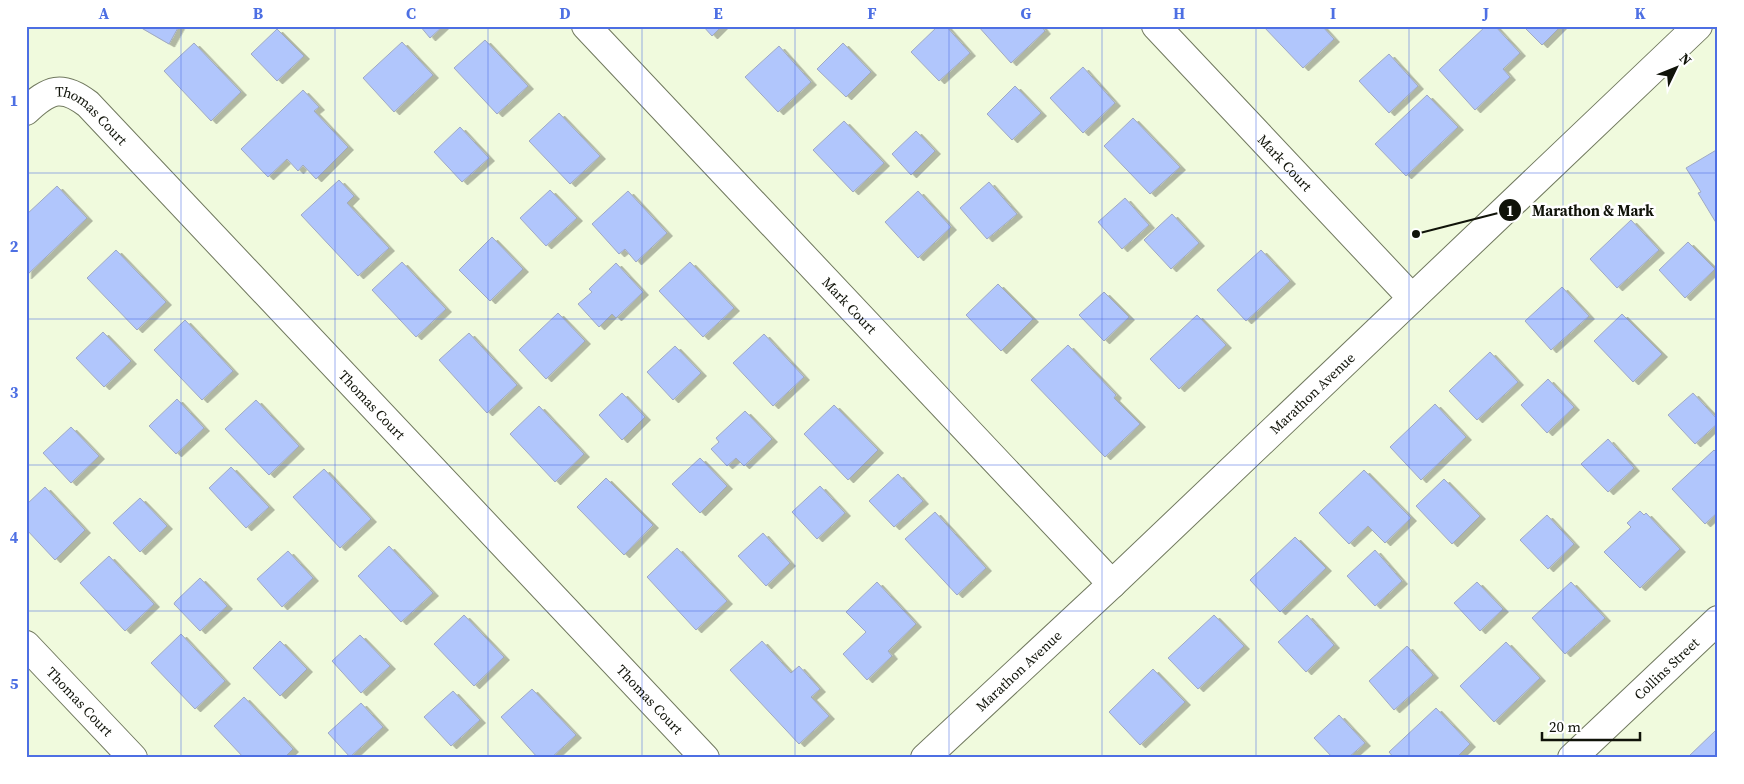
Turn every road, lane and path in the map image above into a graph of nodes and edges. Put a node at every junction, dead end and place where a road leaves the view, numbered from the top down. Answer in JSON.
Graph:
{"nodes":[{"id":1,"x":586,"y":26,"type":"edge"},
{"id":2,"x":1156,"y":26,"type":"edge"},
{"id":3,"x":1698,"y":26,"type":"edge"},
{"id":4,"x":26,"y":111,"type":"edge"},
{"id":5,"x":1412,"y":298,"type":"junction"},
{"id":6,"x":1112,"y":584,"type":"junction"},
{"id":7,"x":1718,"y":620,"type":"edge"},
{"id":8,"x":26,"y":645,"type":"edge"},
{"id":9,"x":133,"y":758,"type":"edge"},
{"id":10,"x":705,"y":758,"type":"edge"},
{"id":11,"x":925,"y":758,"type":"edge"},
{"id":12,"x":1572,"y":758,"type":"edge"}],
"edges":[{"from":1,"to":6,"type":"street","name":"Mark Court"},
{"from":2,"to":5,"type":"street","name":"Mark Court"},
{"from":3,"to":5,"type":"street","name":"Marathon Avenue"},
{"from":4,"to":10,"type":"street","name":"Thomas Court"},
{"from":5,"to":6,"type":"street","name":"Marathon Avenue"},
{"from":6,"to":11,"type":"street","name":"Marathon Avenue"},
{"from":7,"to":12,"type":"street","name":"Collins Street"},
{"from":8,"to":9,"type":"street","name":"Thomas Court"}]}
